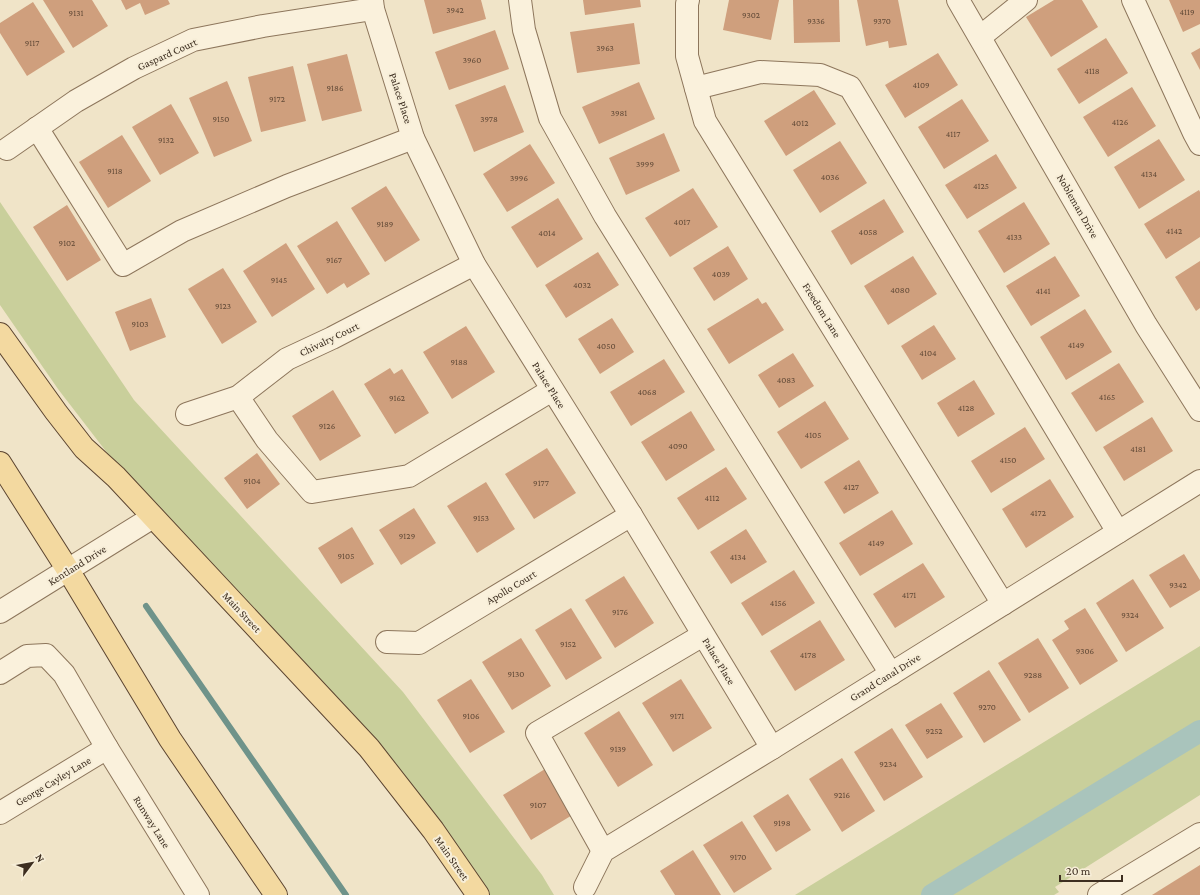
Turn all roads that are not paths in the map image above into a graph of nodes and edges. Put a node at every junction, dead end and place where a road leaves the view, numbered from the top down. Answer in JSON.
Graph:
{"nodes":[{"id":1,"x":520,"y":0,"type":"edge"},
{"id":2,"x":688,"y":0,"type":"edge"},
{"id":3,"x":958,"y":0,"type":"edge"},
{"id":4,"x":1026,"y":0,"type":"edge"},
{"id":5,"x":1133,"y":0,"type":"edge"},
{"id":6,"x":372,"y":5,"type":"edge"},
{"id":7,"x":980,"y":37,"type":"junction"},
{"id":8,"x":696,"y":88,"type":"junction"},
{"id":9,"x":37,"y":128,"type":"junction"},
{"id":10,"x":413,"y":138,"type":"junction"},
{"id":11,"x":1200,"y":144,"type":"edge"},
{"id":12,"x":7,"y":149,"type":"dead end"},
{"id":13,"x":474,"y":264,"type":"junction"},
{"id":14,"x":0,"y":334,"type":"edge"},
{"id":15,"x":552,"y":390,"type":"junction"},
{"id":16,"x":238,"y":397,"type":"junction"},
{"id":17,"x":1200,"y":410,"type":"edge"},
{"id":18,"x":187,"y":414,"type":"dead end"},
{"id":19,"x":0,"y":463,"type":"edge"},
{"id":20,"x":1200,"y":480,"type":"edge"},
{"id":21,"x":631,"y":516,"type":"junction"},
{"id":22,"x":153,"y":517,"type":"junction"},
{"id":23,"x":1118,"y":532,"type":"junction"},
{"id":24,"x":68,"y":570,"type":"junction"},
{"id":25,"x":1003,"y":604,"type":"junction"},
{"id":26,"x":0,"y":612,"type":"edge"},
{"id":27,"x":703,"y":634,"type":"junction"},
{"id":28,"x":388,"y":642,"type":"dead end"},
{"id":29,"x":0,"y":673,"type":"edge"},
{"id":30,"x":891,"y":674,"type":"junction"},
{"id":31,"x":107,"y":748,"type":"junction"},
{"id":32,"x":772,"y":748,"type":"junction"},
{"id":33,"x":0,"y":813,"type":"edge"},
{"id":34,"x":1200,"y":834,"type":"edge"},
{"id":35,"x":603,"y":851,"type":"junction"},
{"id":36,"x":586,"y":887,"type":"dead end"},
{"id":37,"x":198,"y":895,"type":"edge"},
{"id":38,"x":276,"y":895,"type":"edge"},
{"id":39,"x":478,"y":895,"type":"edge"},
{"id":40,"x":1099,"y":895,"type":"edge"}],
"edges":[{"from":1,"to":30,"type":"street"},
{"from":2,"to":8,"type":"street","name":"Freedom Lane"},
{"from":3,"to":7,"type":"street","name":"Nobleman Drive"},
{"from":4,"to":7,"type":"street"},
{"from":5,"to":11,"type":"street"},
{"from":6,"to":9,"type":"street","name":"Gaspard Court"},
{"from":6,"to":10,"type":"street","name":"Palace Place"},
{"from":7,"to":17,"type":"street","name":"Nobleman Drive"},
{"from":8,"to":23,"type":"street"},
{"from":8,"to":25,"type":"street","name":"Freedom Lane"},
{"from":9,"to":10,"type":"street"},
{"from":9,"to":12,"type":"street","name":"Gaspard Court"},
{"from":10,"to":13,"type":"street","name":"Palace Place"},
{"from":13,"to":15,"type":"street","name":"Palace Place"},
{"from":13,"to":16,"type":"street","name":"Chivalry Court"},
{"from":14,"to":22,"type":"main road","name":"Main Street"},
{"from":15,"to":16,"type":"street"},
{"from":15,"to":21,"type":"street","name":"Palace Place"},
{"from":16,"to":18,"type":"street","name":"Chivalry Court"},
{"from":19,"to":24,"type":"main road"},
{"from":20,"to":23,"type":"street","name":"Grand Canal Drive"},
{"from":21,"to":27,"type":"street","name":"Palace Place"},
{"from":21,"to":28,"type":"street","name":"Apollo Court"},
{"from":22,"to":24,"type":"street","name":"Kentland Drive"},
{"from":22,"to":39,"type":"main road","name":"Main Street"},
{"from":23,"to":25,"type":"street","name":"Grand Canal Drive"},
{"from":24,"to":26,"type":"street","name":"Kentland Drive"},
{"from":24,"to":38,"type":"main road"},
{"from":25,"to":30,"type":"street","name":"Grand Canal Drive"},
{"from":27,"to":32,"type":"street","name":"Palace Place"},
{"from":27,"to":35,"type":"street"},
{"from":29,"to":31,"type":"street","name":"Runway Lane"},
{"from":30,"to":32,"type":"street","name":"Grand Canal Drive"},
{"from":31,"to":33,"type":"street","name":"George Cayley Lane"},
{"from":31,"to":37,"type":"street","name":"Runway Lane"},
{"from":32,"to":35,"type":"street","name":"Grand Canal Drive"},
{"from":34,"to":40,"type":"street"},
{"from":35,"to":36,"type":"street"}]}
